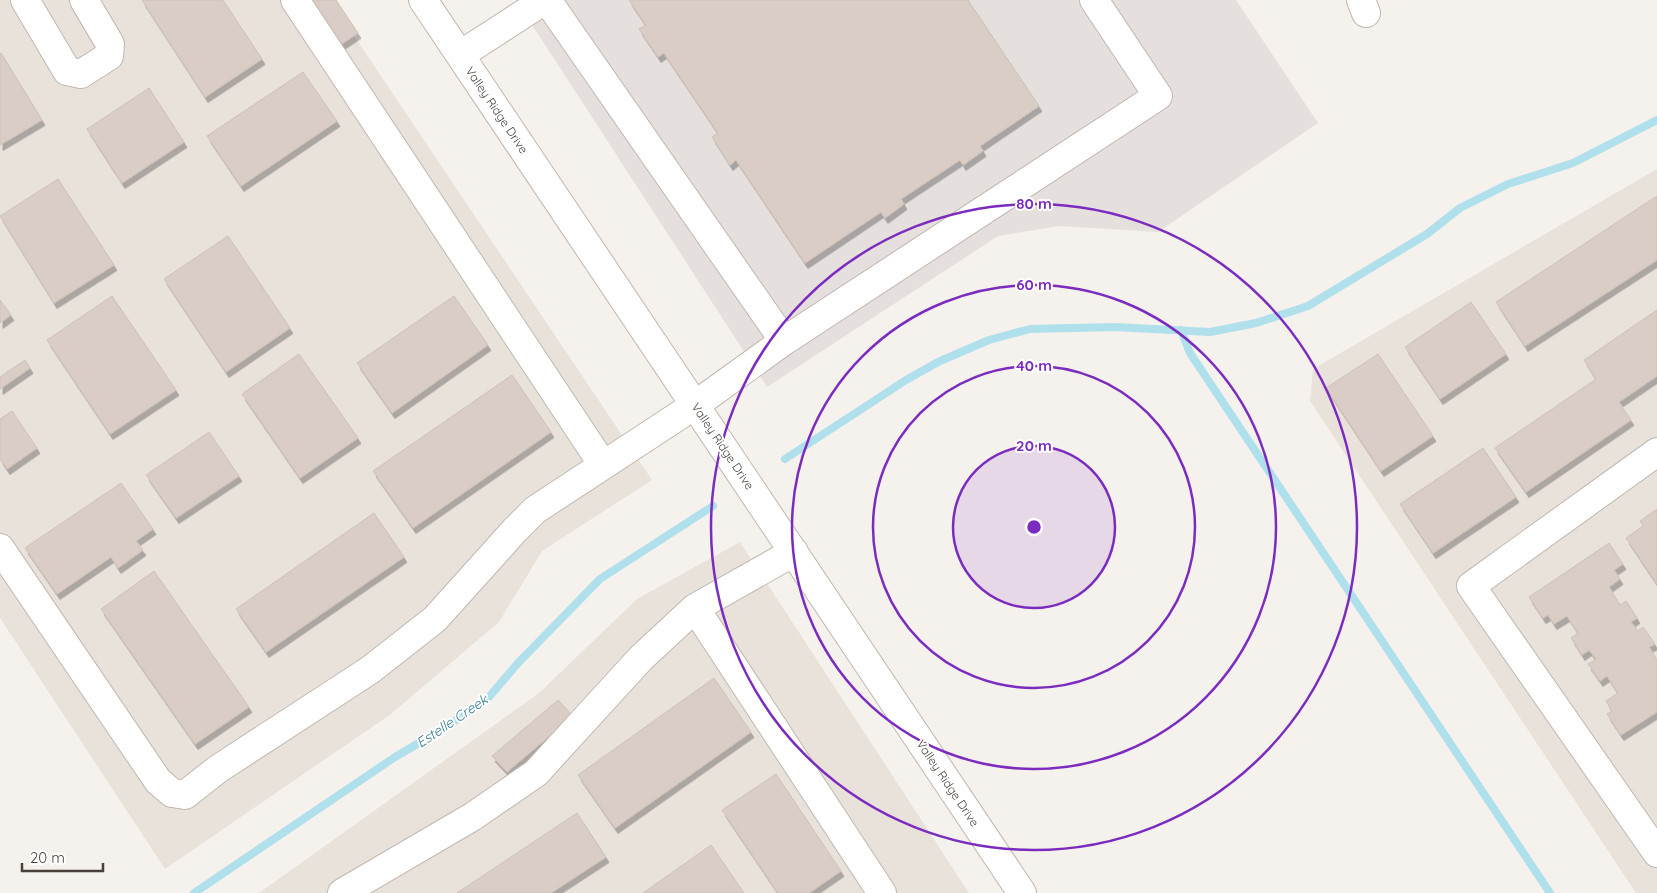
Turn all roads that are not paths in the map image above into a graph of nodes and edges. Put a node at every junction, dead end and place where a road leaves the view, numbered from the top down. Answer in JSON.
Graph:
{"nodes":[{"id":1,"x":25,"y":0,"type":"edge"},
{"id":2,"x":84,"y":0,"type":"edge"},
{"id":3,"x":295,"y":0,"type":"edge"},
{"id":4,"x":423,"y":0,"type":"edge"},
{"id":5,"x":546,"y":0,"type":"edge"},
{"id":6,"x":1094,"y":0,"type":"edge"},
{"id":7,"x":460,"y":55,"type":"junction"},
{"id":8,"x":784,"y":341,"type":"junction"},
{"id":9,"x":695,"y":404,"type":"junction"},
{"id":10,"x":1657,"y":452,"type":"edge"},
{"id":11,"x":603,"y":465,"type":"junction"},
{"id":12,"x":0,"y":548,"type":"edge"},
{"id":13,"x":794,"y":552,"type":"junction"},
{"id":14,"x":695,"y":608,"type":"junction"},
{"id":15,"x":1657,"y":853,"type":"edge"},
{"id":16,"x":342,"y":893,"type":"edge"},
{"id":17,"x":882,"y":893,"type":"edge"},
{"id":18,"x":1022,"y":893,"type":"edge"}],
"edges":[{"from":1,"to":2,"type":"street"},
{"from":3,"to":11,"type":"street"},
{"from":4,"to":7,"type":"street","name":"Valley Ridge Drive"},
{"from":5,"to":7,"type":"street"},
{"from":5,"to":8,"type":"street"},
{"from":6,"to":8,"type":"street"},
{"from":7,"to":9,"type":"street","name":"Valley Ridge Drive"},
{"from":8,"to":9,"type":"street"},
{"from":9,"to":11,"type":"street"},
{"from":9,"to":13,"type":"street","name":"Valley Ridge Drive"},
{"from":10,"to":15,"type":"street"},
{"from":11,"to":12,"type":"street"},
{"from":13,"to":14,"type":"street"},
{"from":13,"to":18,"type":"street","name":"Valley Ridge Drive"},
{"from":14,"to":16,"type":"street"},
{"from":14,"to":17,"type":"street"}]}
